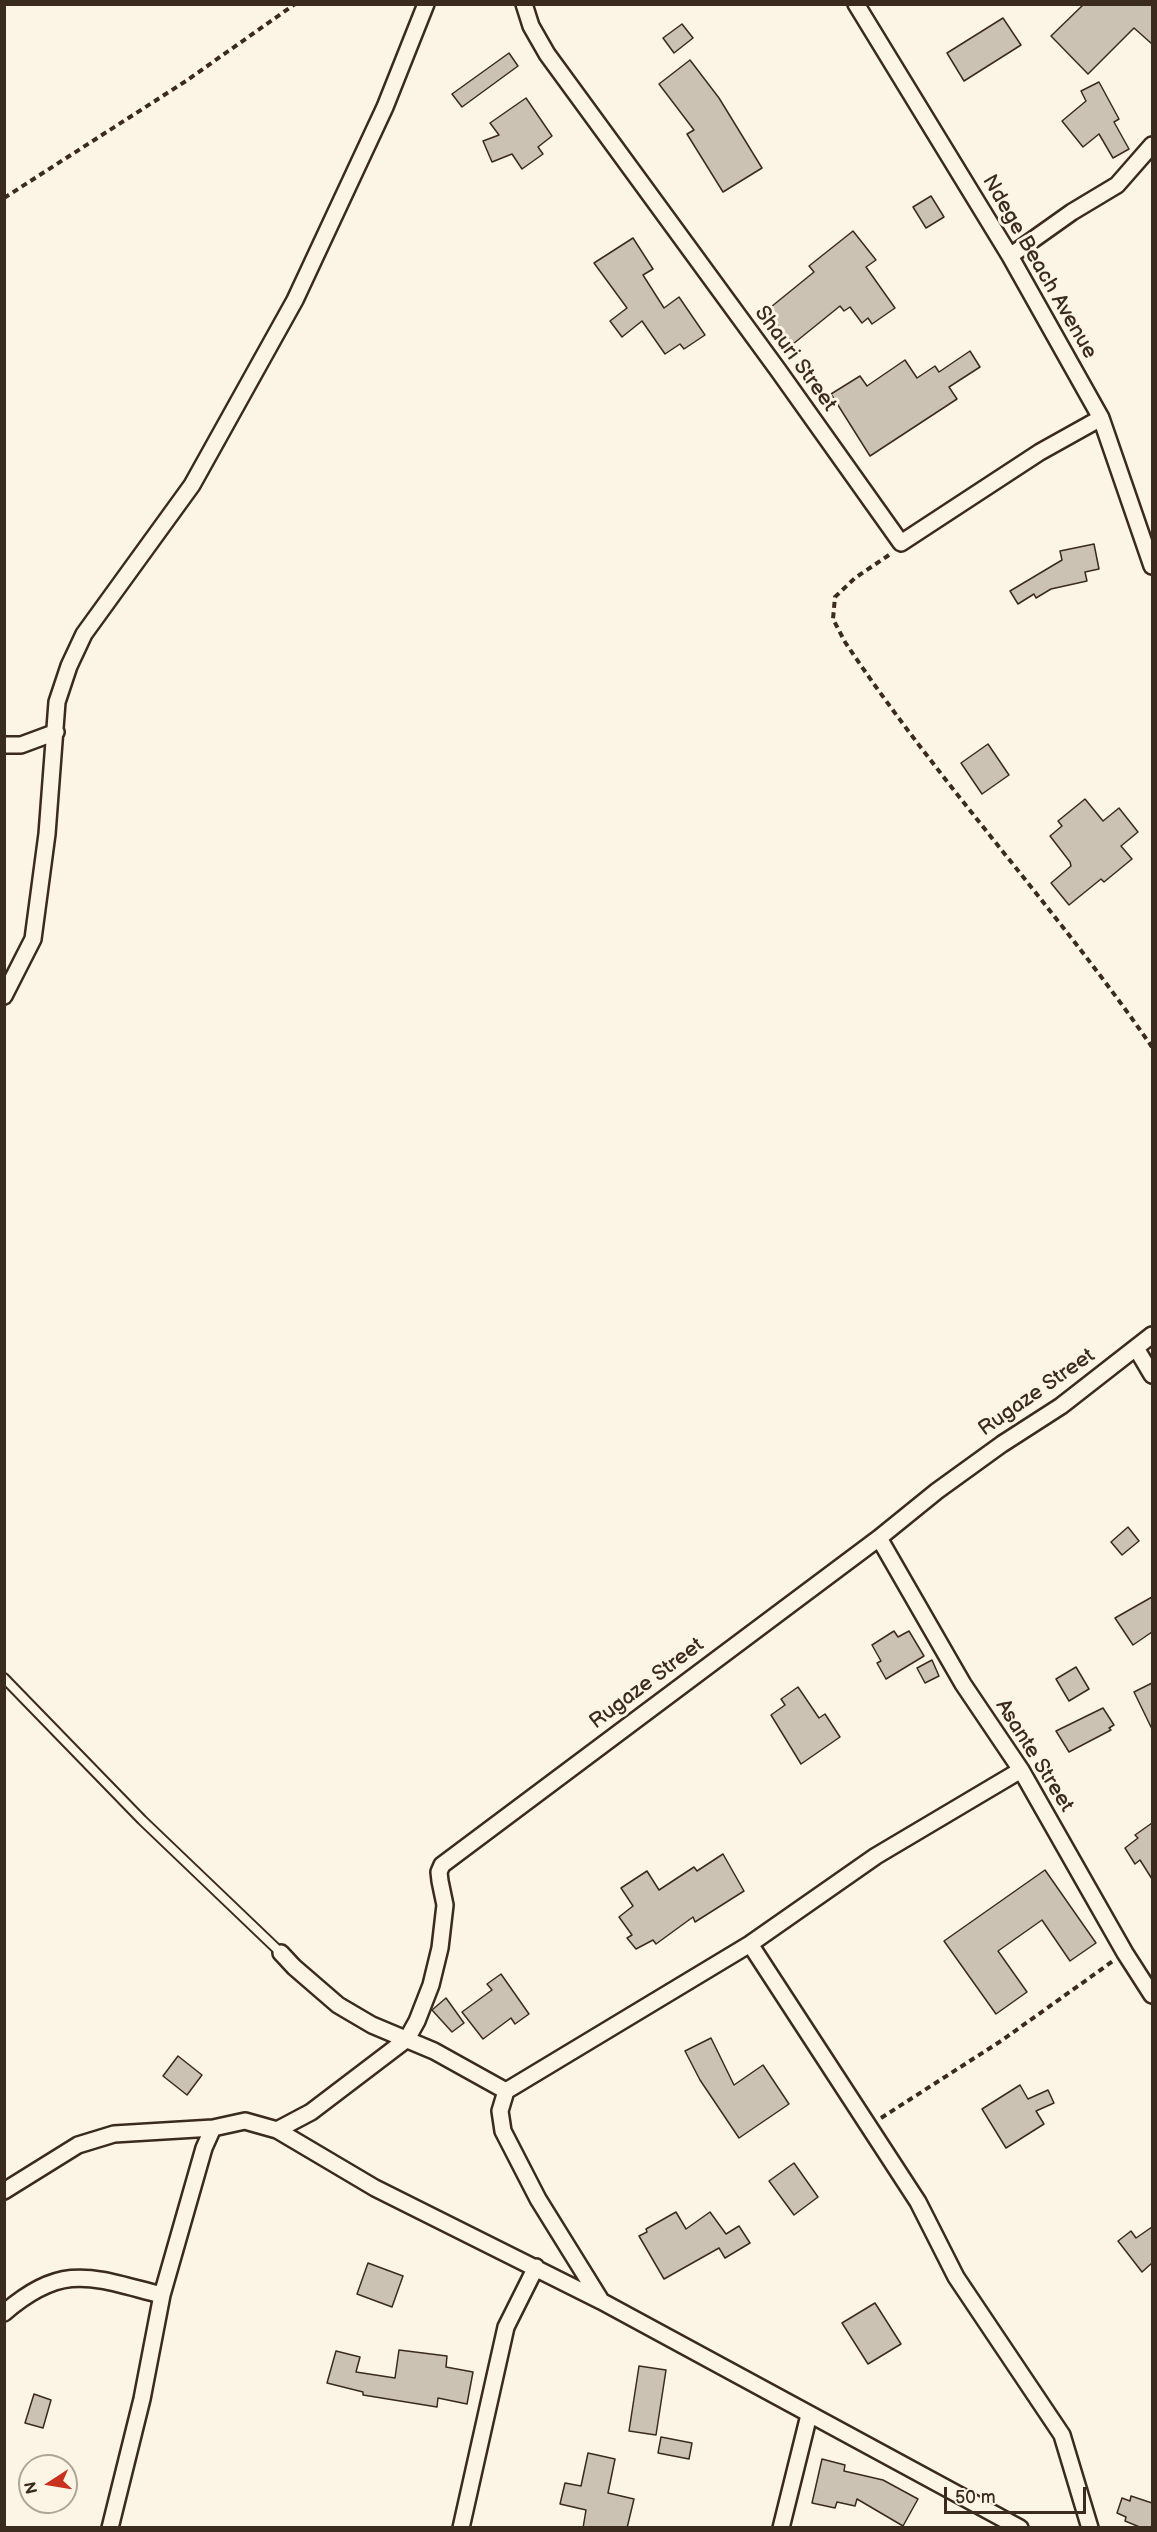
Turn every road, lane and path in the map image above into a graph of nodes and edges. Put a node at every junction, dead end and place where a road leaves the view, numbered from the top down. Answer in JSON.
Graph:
{"nodes":[{"id":1,"x":295,"y":4,"type":"edge"},
{"id":2,"x":426,"y":4,"type":"edge"},
{"id":3,"x":524,"y":4,"type":"edge"},
{"id":4,"x":856,"y":4,"type":"edge"},
{"id":5,"x":1152,"y":145,"type":"edge"},
{"id":6,"x":4,"y":198,"type":"edge"},
{"id":7,"x":1010,"y":256,"type":"junction"},
{"id":8,"x":1101,"y":418,"type":"junction"},
{"id":9,"x":901,"y":543,"type":"junction"},
{"id":10,"x":1152,"y":566,"type":"edge"},
{"id":11,"x":56,"y":732,"type":"junction"},
{"id":12,"x":4,"y":745,"type":"edge"},
{"id":13,"x":4,"y":996,"type":"edge"},
{"id":14,"x":1152,"y":1047,"type":"edge"},
{"id":15,"x":1152,"y":1335,"type":"edge"},
{"id":16,"x":1136,"y":1348,"type":"junction"},
{"id":17,"x":1152,"y":1375,"type":"edge"},
{"id":18,"x":879,"y":1538,"type":"junction"},
{"id":19,"x":4,"y":1678,"type":"edge"},
{"id":20,"x":1021,"y":1770,"type":"junction"},
{"id":21,"x":750,"y":1944,"type":"junction"},
{"id":22,"x":281,"y":1953,"type":"joint"},
{"id":23,"x":1125,"y":1953,"type":"junction"},
{"id":24,"x":1152,"y":1995,"type":"edge"},
{"id":25,"x":407,"y":2039,"type":"junction"},
{"id":26,"x":506,"y":2091,"type":"junction"},
{"id":27,"x":868,"y":2127,"type":"junction"},
{"id":28,"x":213,"y":2128,"type":"junction"},
{"id":29,"x":277,"y":2130,"type":"junction"},
{"id":30,"x":4,"y":2191,"type":"edge"},
{"id":31,"x":536,"y":2267,"type":"junction"},
{"id":32,"x":162,"y":2295,"type":"junction"},
{"id":33,"x":602,"y":2301,"type":"junction"},
{"id":34,"x":4,"y":2313,"type":"edge"},
{"id":35,"x":809,"y":2415,"type":"junction"},
{"id":36,"x":110,"y":2528,"type":"edge"},
{"id":37,"x":461,"y":2528,"type":"edge"},
{"id":38,"x":781,"y":2528,"type":"edge"},
{"id":39,"x":1020,"y":2528,"type":"edge"},
{"id":40,"x":1090,"y":2528,"type":"edge"}],
"edges":[{"from":1,"to":6,"type":"path"},
{"from":2,"to":11,"type":"street"},
{"from":3,"to":9,"type":"street","name":"Shauri Street"},
{"from":4,"to":7,"type":"street","name":"Ndege Beach Avenue"},
{"from":5,"to":7,"type":"street"},
{"from":7,"to":8,"type":"street","name":"Ndege Beach Avenue"},
{"from":8,"to":9,"type":"street"},
{"from":8,"to":10,"type":"street","name":"Ndege Beach Avenue"},
{"from":9,"to":14,"type":"path"},
{"from":11,"to":12,"type":"street"},
{"from":11,"to":13,"type":"street"},
{"from":15,"to":16,"type":"street","name":"Rugaze Street"},
{"from":16,"to":17,"type":"street"},
{"from":16,"to":18,"type":"street","name":"Rugaze Street"},
{"from":18,"to":20,"type":"street","name":"Asante Street"},
{"from":18,"to":25,"type":"street","name":"Rugaze Street"},
{"from":19,"to":22,"type":"lane"},
{"from":20,"to":21,"type":"street"},
{"from":20,"to":23,"type":"street","name":"Asante Street"},
{"from":21,"to":26,"type":"street"},
{"from":21,"to":27,"type":"street"},
{"from":22,"to":25,"type":"street"},
{"from":23,"to":24,"type":"street","name":"Asante Street"},
{"from":23,"to":27,"type":"path"},
{"from":25,"to":26,"type":"street"},
{"from":25,"to":29,"type":"street","name":"Rugaze Street"},
{"from":26,"to":33,"type":"street"},
{"from":27,"to":40,"type":"street"},
{"from":28,"to":29,"type":"street"},
{"from":28,"to":30,"type":"street"},
{"from":28,"to":32,"type":"street"},
{"from":29,"to":31,"type":"street"},
{"from":31,"to":33,"type":"street"},
{"from":31,"to":37,"type":"street"},
{"from":32,"to":34,"type":"street"},
{"from":32,"to":36,"type":"street"},
{"from":33,"to":35,"type":"street"},
{"from":35,"to":38,"type":"street"},
{"from":35,"to":39,"type":"street"}]}
